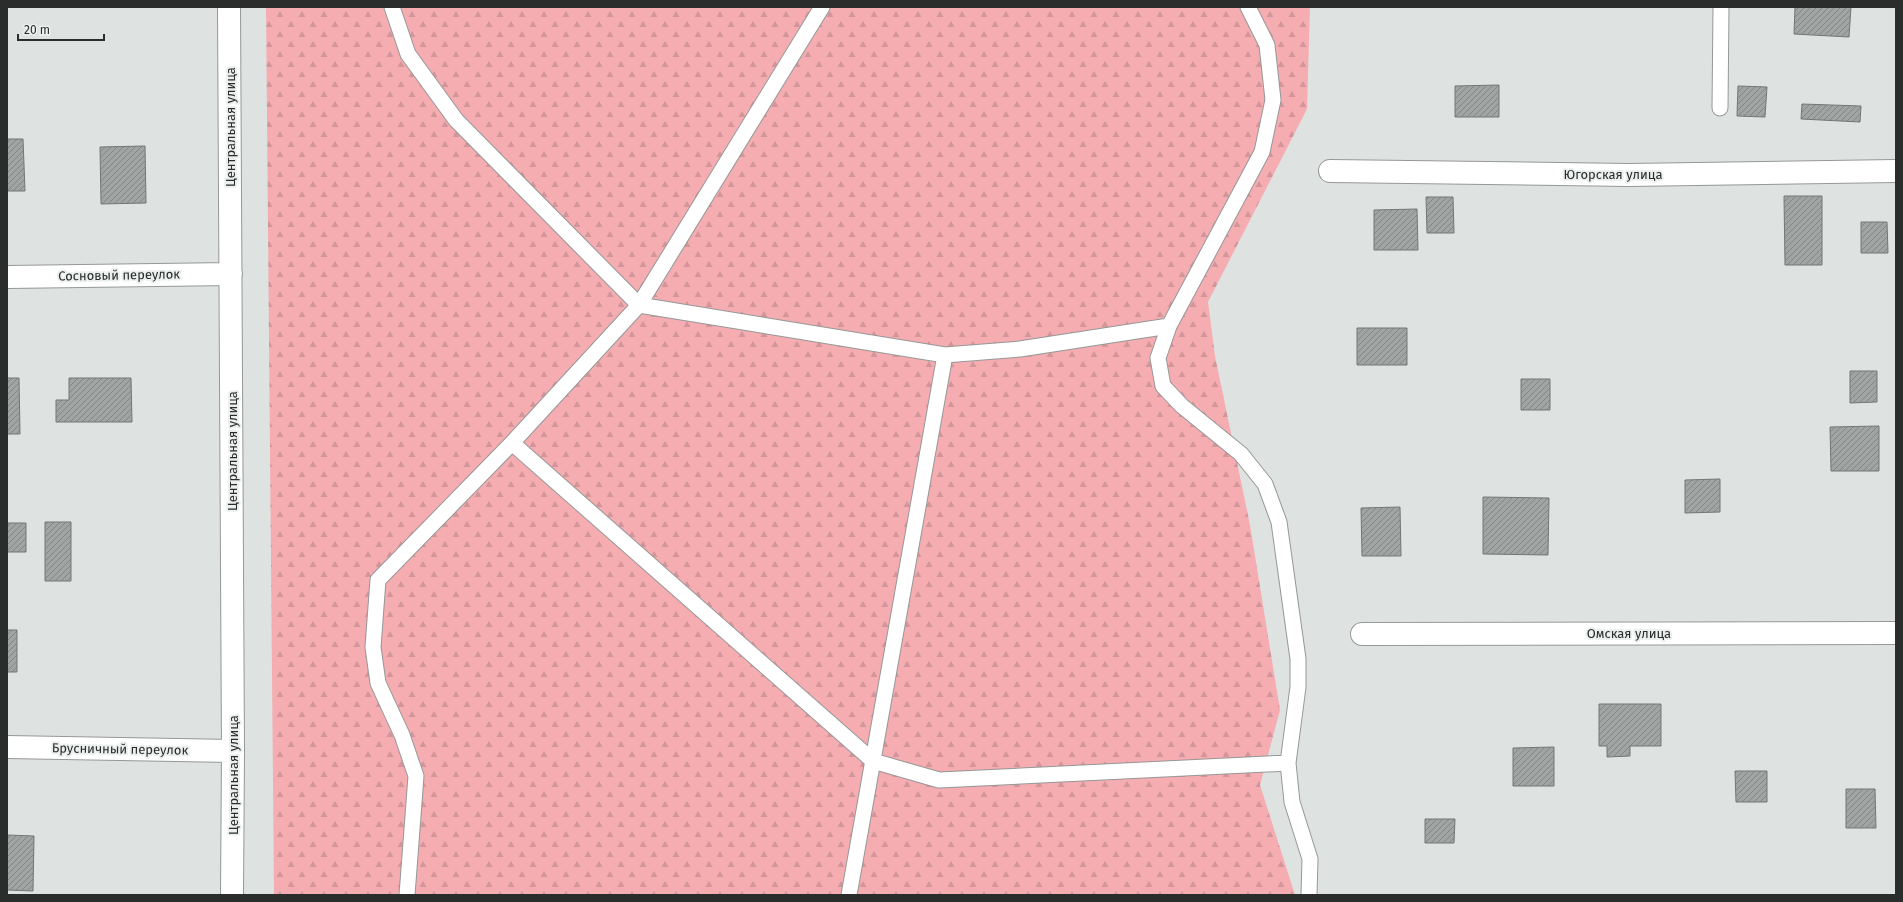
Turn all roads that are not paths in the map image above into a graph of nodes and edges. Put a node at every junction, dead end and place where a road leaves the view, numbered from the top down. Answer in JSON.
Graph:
{"nodes":[{"id":1,"x":229,"y":7,"type":"edge"},
{"id":2,"x":392,"y":7,"type":"edge"},
{"id":3,"x":822,"y":7,"type":"edge"},
{"id":4,"x":1248,"y":7,"type":"edge"},
{"id":5,"x":1721,"y":7,"type":"edge"},
{"id":6,"x":1720,"y":108,"type":"dead end"},
{"id":7,"x":1330,"y":171,"type":"dead end"},
{"id":8,"x":1896,"y":171,"type":"edge"},
{"id":9,"x":231,"y":274,"type":"junction"},
{"id":10,"x":7,"y":277,"type":"edge"},
{"id":11,"x":639,"y":305,"type":"junction"},
{"id":12,"x":1169,"y":326,"type":"junction"},
{"id":13,"x":946,"y":355,"type":"junction"},
{"id":14,"x":512,"y":443,"type":"junction"},
{"id":15,"x":1896,"y":633,"type":"edge"},
{"id":16,"x":1362,"y":634,"type":"dead end"},
{"id":17,"x":7,"y":747,"type":"edge"},
{"id":18,"x":233,"y":751,"type":"junction"},
{"id":19,"x":873,"y":761,"type":"junction"},
{"id":20,"x":1288,"y":763,"type":"junction"},
{"id":21,"x":232,"y":895,"type":"edge"},
{"id":22,"x":407,"y":895,"type":"edge"},
{"id":23,"x":849,"y":895,"type":"edge"},
{"id":24,"x":1309,"y":895,"type":"edge"}],
"edges":[{"from":1,"to":9,"type":"street","name":"Центральная улица"},
{"from":2,"to":11,"type":"lane"},
{"from":3,"to":11,"type":"lane"},
{"from":4,"to":12,"type":"lane"},
{"from":5,"to":6,"type":"lane"},
{"from":7,"to":8,"type":"street","name":"Югорская улица"},
{"from":9,"to":10,"type":"street","name":"Сосновый переулок"},
{"from":9,"to":18,"type":"street","name":"Центральная улица"},
{"from":11,"to":13,"type":"lane"},
{"from":11,"to":14,"type":"lane"},
{"from":12,"to":13,"type":"lane"},
{"from":12,"to":20,"type":"lane"},
{"from":13,"to":19,"type":"lane"},
{"from":14,"to":19,"type":"lane"},
{"from":14,"to":22,"type":"lane"},
{"from":15,"to":16,"type":"street","name":"Омская улица"},
{"from":17,"to":18,"type":"street","name":"Брусничный переулок"},
{"from":18,"to":21,"type":"street","name":"Центральная улица"},
{"from":19,"to":20,"type":"lane"},
{"from":19,"to":23,"type":"lane"},
{"from":20,"to":24,"type":"lane"}]}
